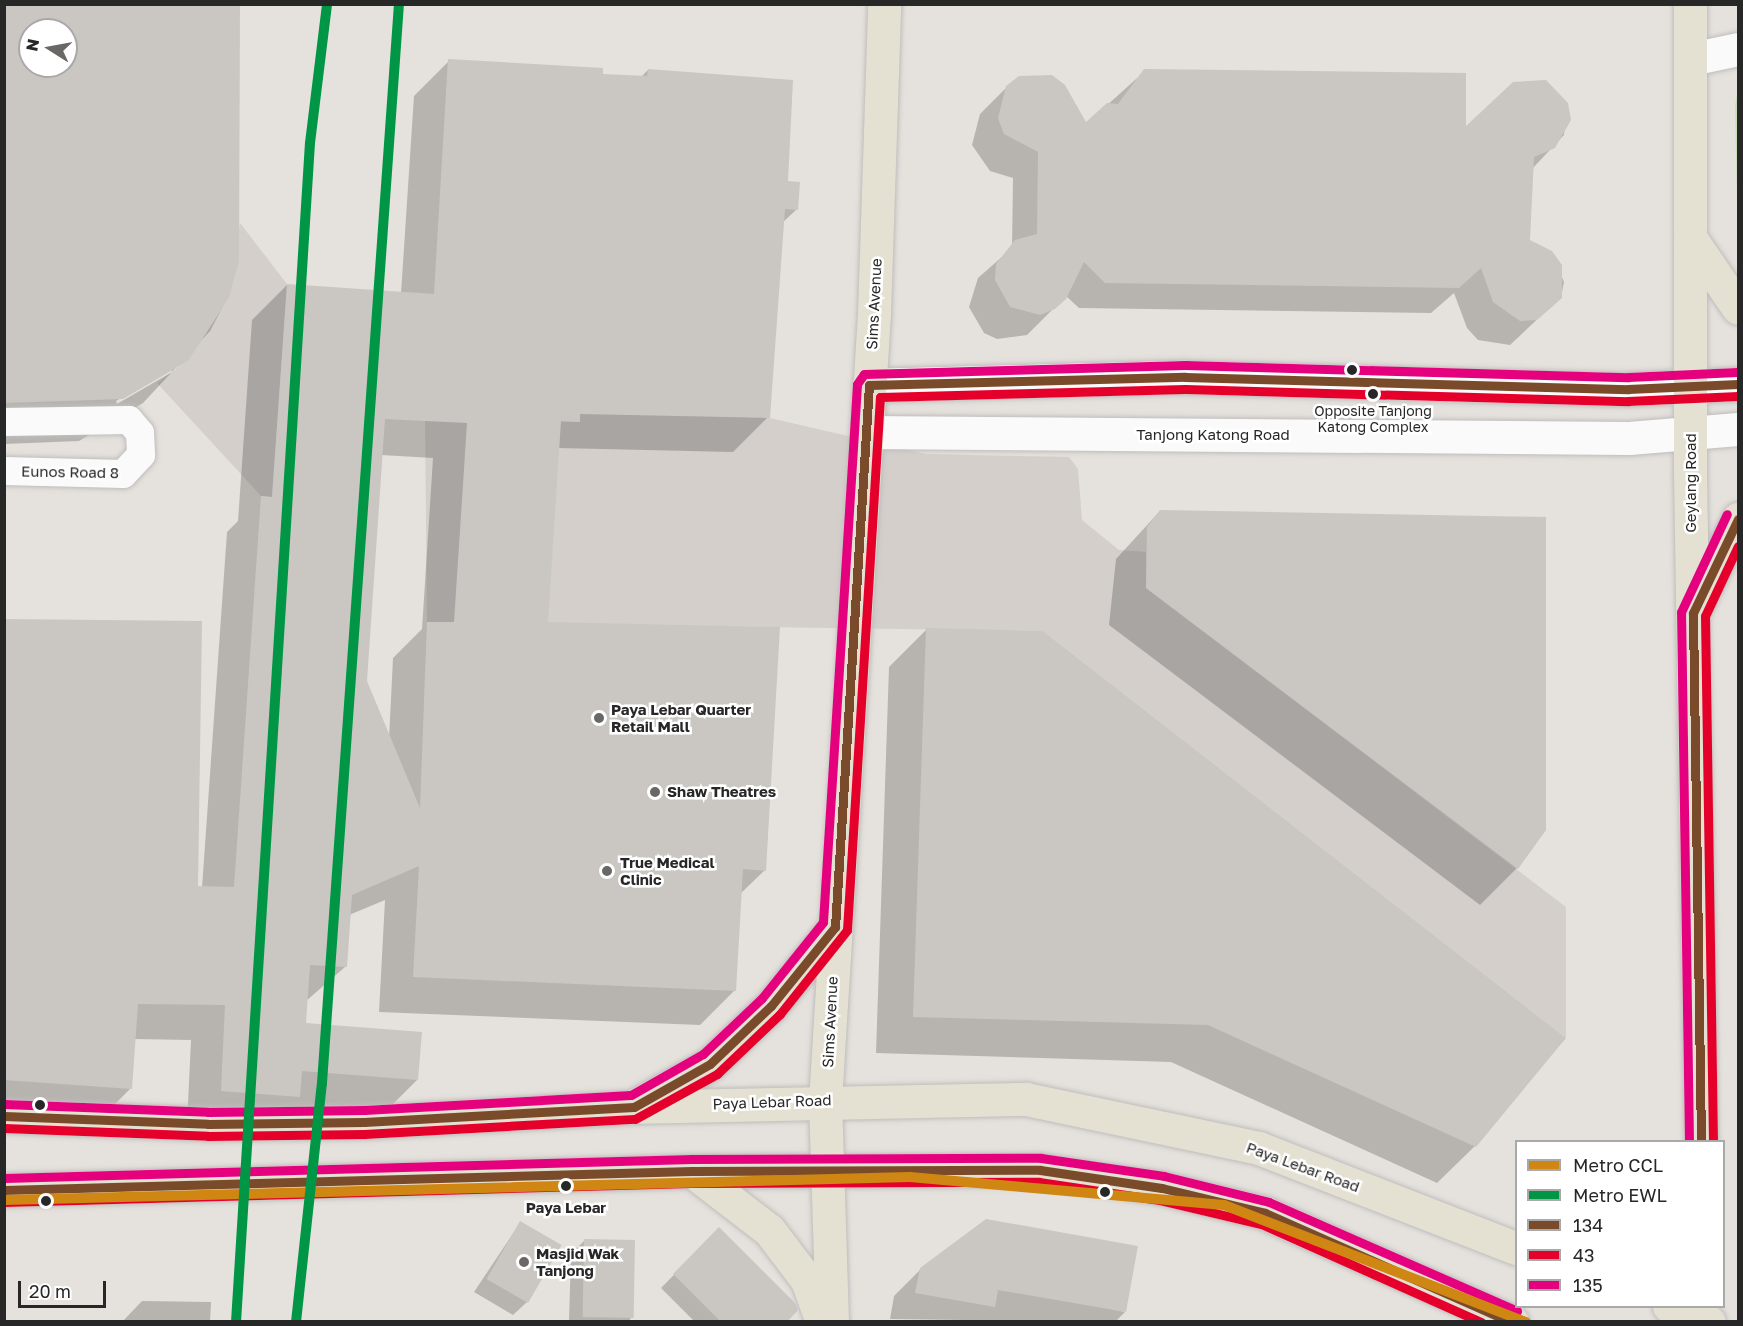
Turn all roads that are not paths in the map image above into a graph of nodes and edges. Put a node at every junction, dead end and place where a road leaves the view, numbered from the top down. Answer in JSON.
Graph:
{"nodes":[{"id":1,"x":884,"y":4,"type":"edge"},
{"id":2,"x":1690,"y":4,"type":"edge"},
{"id":3,"x":1738,"y":49,"type":"edge"},
{"id":4,"x":1691,"y":59,"type":"junction"},
{"id":5,"x":1691,"y":239,"type":"junction"},
{"id":6,"x":1738,"y":308,"type":"edge"},
{"id":7,"x":1738,"y":384,"type":"edge"},
{"id":8,"x":869,"y":385,"type":"junction"},
{"id":9,"x":1691,"y":388,"type":"junction"},
{"id":10,"x":4,"y":422,"type":"edge"},
{"id":11,"x":1738,"y":429,"type":"edge"},
{"id":12,"x":867,"y":432,"type":"junction"},
{"id":13,"x":1691,"y":432,"type":"junction"},
{"id":14,"x":4,"y":471,"type":"edge"},
{"id":15,"x":1738,"y":519,"type":"edge"},
{"id":16,"x":1693,"y":613,"type":"junction"},
{"id":17,"x":835,"y":927,"type":"junction"},
{"id":18,"x":825,"y":1101,"type":"junction"},
{"id":19,"x":634,"y":1107,"type":"junction"},
{"id":20,"x":4,"y":1116,"type":"edge"},
{"id":21,"x":1701,"y":1140,"type":"edge"},
{"id":22,"x":827,"y":1169,"type":"junction"},
{"id":23,"x":692,"y":1171,"type":"junction"},
{"id":24,"x":4,"y":1190,"type":"edge"},
{"id":25,"x":1515,"y":1248,"type":"edge"},
{"id":26,"x":1675,"y":1308,"type":"edge"},
{"id":27,"x":1704,"y":1317,"type":"edge"},
{"id":28,"x":822,"y":1322,"type":"edge"},
{"id":29,"x":832,"y":1322,"type":"edge"},
{"id":30,"x":1512,"y":1322,"type":"edge"}],
"edges":[{"from":1,"to":8,"type":"main road","name":"Sims Avenue"},
{"from":2,"to":4,"type":"main road","name":"Geylang Road"},
{"from":3,"to":4,"type":"main road"},
{"from":4,"to":5,"type":"main road","name":"Geylang Road"},
{"from":5,"to":6,"type":"main road"},
{"from":5,"to":9,"type":"main road","name":"Geylang Road"},
{"from":7,"to":9,"type":"main road"},
{"from":8,"to":9,"type":"main road"},
{"from":8,"to":12,"type":"main road","name":"Sims Avenue"},
{"from":9,"to":13,"type":"main road","name":"Geylang Road"},
{"from":10,"to":14,"type":"street","name":"Eunos Road 8"},
{"from":11,"to":13,"type":"main road","name":"Tanjong Katong Road"},
{"from":12,"to":13,"type":"main road","name":"Tanjong Katong Road"},
{"from":12,"to":17,"type":"main road","name":"Sims Avenue"},
{"from":13,"to":16,"type":"main road","name":"Geylang Road"},
{"from":15,"to":16,"type":"main road"},
{"from":16,"to":21,"type":"main road","name":"Geylang Road"},
{"from":17,"to":18,"type":"main road","name":"Sims Avenue"},
{"from":17,"to":19,"type":"main road"},
{"from":18,"to":19,"type":"main road","name":"Paya Lebar Road"},
{"from":18,"to":22,"type":"main road","name":"Sims Avenue"},
{"from":18,"to":25,"type":"main road","name":"Paya Lebar Road"},
{"from":19,"to":20,"type":"main road","name":"Paya Lebar Road"},
{"from":22,"to":23,"type":"main road"},
{"from":22,"to":29,"type":"main road","name":"Sims Avenue"},
{"from":22,"to":30,"type":"main road"},
{"from":23,"to":24,"type":"main road"},
{"from":23,"to":28,"type":"main road"},
{"from":26,"to":27,"type":"main road"}]}
